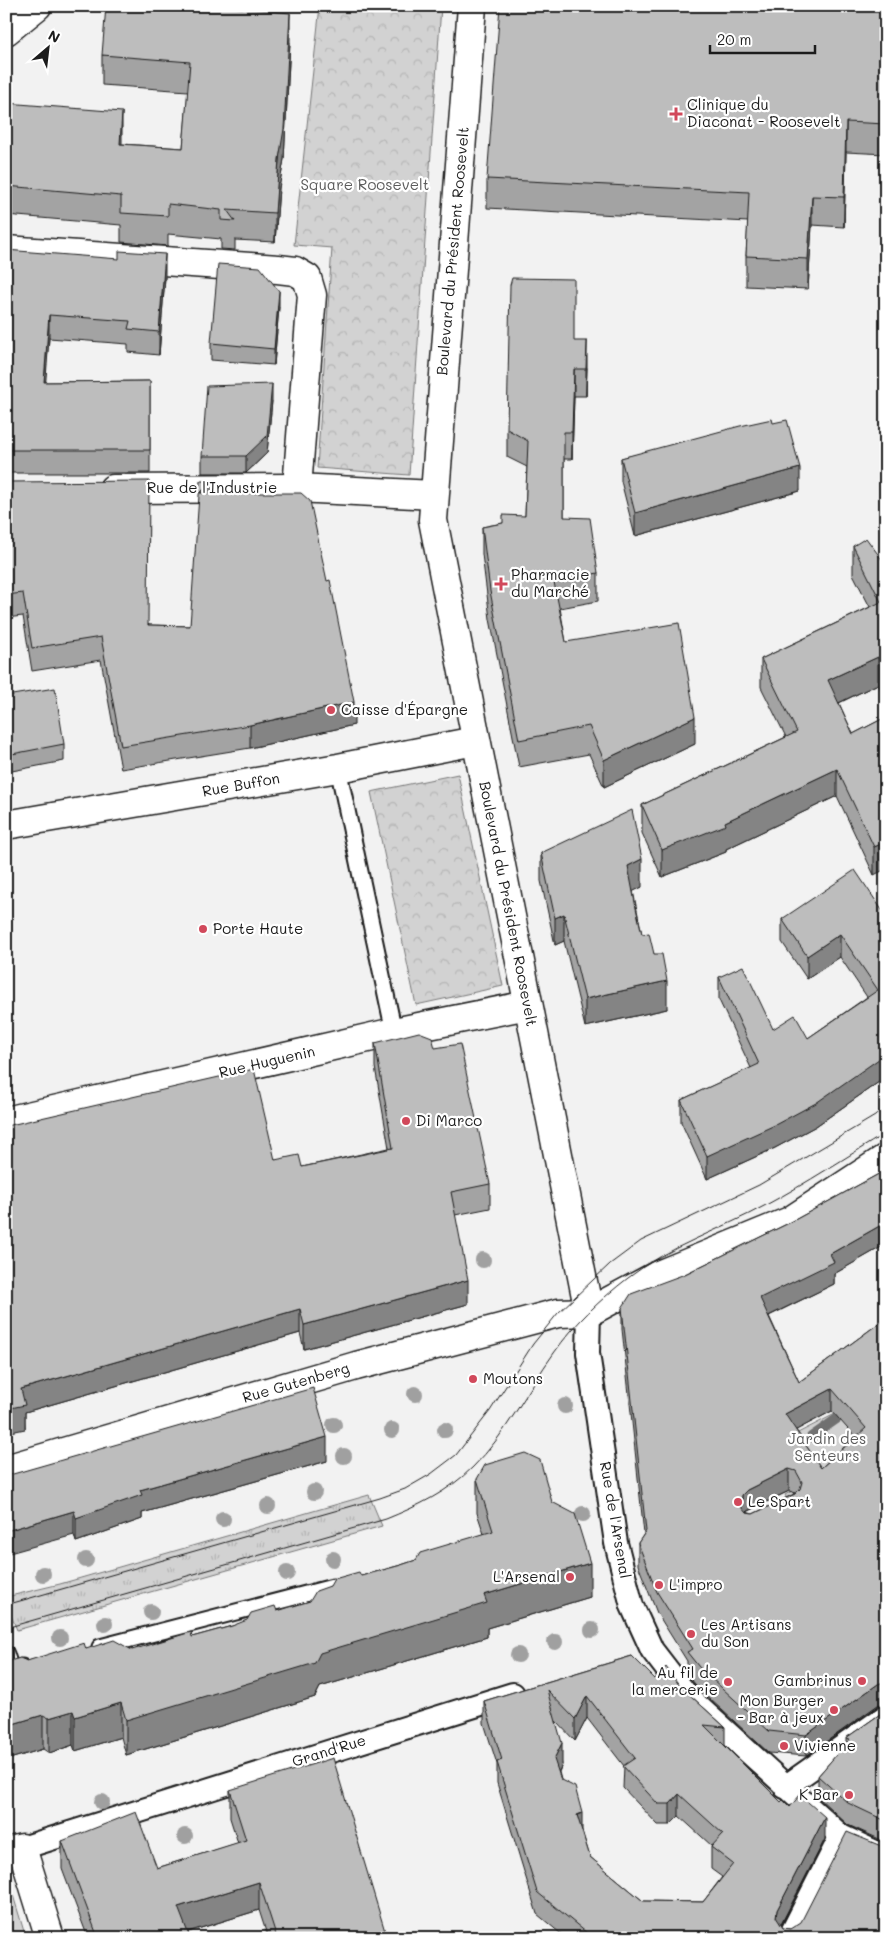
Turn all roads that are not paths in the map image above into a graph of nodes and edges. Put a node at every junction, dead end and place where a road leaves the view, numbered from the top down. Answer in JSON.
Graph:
{"nodes":[{"id":1,"x":37,"y":6,"type":"edge"},
{"id":2,"x":472,"y":6,"type":"edge"},
{"id":3,"x":6,"y":31,"type":"edge"},
{"id":4,"x":6,"y":250,"type":"edge"},
{"id":5,"x":297,"y":488,"type":"junction"},
{"id":6,"x":84,"y":489,"type":"edge"},
{"id":7,"x":434,"y":495,"type":"junction"},
{"id":8,"x":475,"y":741,"type":"junction"},
{"id":9,"x":338,"y":768,"type":"junction"},
{"id":10,"x":6,"y":825,"type":"edge"},
{"id":11,"x":528,"y":1005,"type":"junction"},
{"id":12,"x":394,"y":1032,"type":"junction"},
{"id":13,"x":6,"y":1121,"type":"edge"},
{"id":14,"x":886,"y":1158,"type":"edge"},
{"id":15,"x":589,"y":1312,"type":"junction"},
{"id":16,"x":6,"y":1469,"type":"edge"},
{"id":17,"x":333,"y":1587,"type":"edge"},
{"id":18,"x":87,"y":1650,"type":"edge"},
{"id":19,"x":6,"y":1654,"type":"edge"},
{"id":20,"x":40,"y":1662,"type":"edge"},
{"id":21,"x":534,"y":1688,"type":"edge"},
{"id":22,"x":886,"y":1716,"type":"edge"},
{"id":23,"x":786,"y":1787,"type":"junction"},
{"id":24,"x":841,"y":1836,"type":"junction"},
{"id":25,"x":14,"y":1850,"type":"edge"},
{"id":26,"x":886,"y":1857,"type":"edge"},
{"id":27,"x":50,"y":1938,"type":"edge"},
{"id":28,"x":789,"y":1938,"type":"edge"}],
"edges":[{"from":1,"to":3,"type":"street"},
{"from":2,"to":7,"type":"street","name":"Boulevard du Président Roosevelt"},
{"from":4,"to":5,"type":"street"},
{"from":5,"to":6,"type":"street","name":"Rue de l'Industrie"},
{"from":5,"to":7,"type":"street"},
{"from":7,"to":8,"type":"street","name":"Boulevard du Président Roosevelt"},
{"from":8,"to":9,"type":"street","name":"Rue Buffon"},
{"from":8,"to":11,"type":"street","name":"Boulevard du Président Roosevelt"},
{"from":9,"to":10,"type":"street","name":"Rue Buffon"},
{"from":9,"to":12,"type":"lane"},
{"from":11,"to":12,"type":"street","name":"Rue Huguenin"},
{"from":11,"to":15,"type":"street","name":"Boulevard du Président Roosevelt"},
{"from":12,"to":13,"type":"street","name":"Rue Huguenin"},
{"from":14,"to":15,"type":"street"},
{"from":15,"to":16,"type":"street","name":"Rue Gutenberg"},
{"from":15,"to":23,"type":"street","name":"Rue de l'Arsenal"},
{"from":17,"to":18,"type":"lane"},
{"from":19,"to":20,"type":"lane"},
{"from":21,"to":25,"type":"street","name":"Grand'Rue"},
{"from":22,"to":23,"type":"street"},
{"from":23,"to":24,"type":"street","name":"Rue de l'Arsenal"},
{"from":24,"to":26,"type":"street","name":"Rue de l'Arsenal"},
{"from":24,"to":28,"type":"street"},
{"from":25,"to":27,"type":"street"}]}
